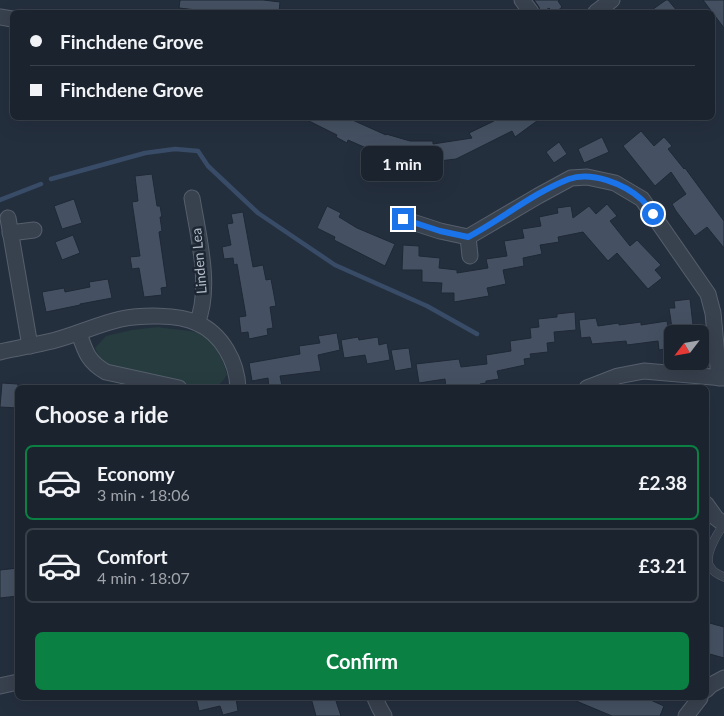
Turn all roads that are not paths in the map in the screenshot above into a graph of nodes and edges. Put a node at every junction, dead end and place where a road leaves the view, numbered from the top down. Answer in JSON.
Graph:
{"nodes":[{"id":1,"x":612,"y":0,"type":"edge"},
{"id":2,"x":599,"y":10,"type":"edge"},
{"id":3,"x":192,"y":198,"type":"dead end"},
{"id":4,"x":403,"y":219,"type":"dead end"},
{"id":5,"x":34,"y":230,"type":"dead end"},
{"id":6,"x":468,"y":237,"type":"junction"},
{"id":7,"x":470,"y":256,"type":"dead end"},
{"id":8,"x":197,"y":323,"type":"junction"},
{"id":9,"x":78,"y":333,"type":"junction"},
{"id":10,"x":30,"y":346,"type":"junction"},
{"id":11,"x":0,"y":352,"type":"edge"},
{"id":12,"x":722,"y":378,"type":"edge"},
{"id":13,"x":698,"y":381,"type":"edge"},
{"id":14,"x":165,"y":385,"type":"edge"},
{"id":15,"x":238,"y":385,"type":"edge"},
{"id":16,"x":595,"y":385,"type":"edge"},
{"id":17,"x":709,"y":508,"type":"edge"},
{"id":18,"x":724,"y":524,"type":"edge"},
{"id":19,"x":709,"y":553,"type":"edge"},
{"id":20,"x":709,"y":567,"type":"edge"},
{"id":21,"x":724,"y":578,"type":"edge"},
{"id":22,"x":724,"y":678,"type":"edge"},
{"id":23,"x":15,"y":683,"type":"edge"},
{"id":24,"x":0,"y":686,"type":"edge"},
{"id":25,"x":709,"y":688,"type":"edge"},
{"id":26,"x":376,"y":700,"type":"edge"},
{"id":27,"x":698,"y":700,"type":"edge"},
{"id":28,"x":384,"y":716,"type":"edge"},
{"id":29,"x":686,"y":716,"type":"edge"}],
"edges":[{"from":1,"to":2,"type":"street"},
{"from":3,"to":8,"type":"street","name":"Linden Lea"},
{"from":4,"to":6,"type":"street"},
{"from":5,"to":10,"type":"street"},
{"from":6,"to":7,"type":"street"},
{"from":6,"to":12,"type":"street"},
{"from":8,"to":9,"type":"street"},
{"from":8,"to":15,"type":"street"},
{"from":9,"to":10,"type":"street"},
{"from":9,"to":14,"type":"street"},
{"from":10,"to":11,"type":"street"},
{"from":12,"to":13,"type":"street"},
{"from":13,"to":16,"type":"street"},
{"from":17,"to":18,"type":"street"},
{"from":18,"to":19,"type":"lane"},
{"from":20,"to":21,"type":"lane"},
{"from":22,"to":25,"type":"street"},
{"from":23,"to":24,"type":"street"},
{"from":26,"to":28,"type":"street"},
{"from":27,"to":29,"type":"street"}]}
